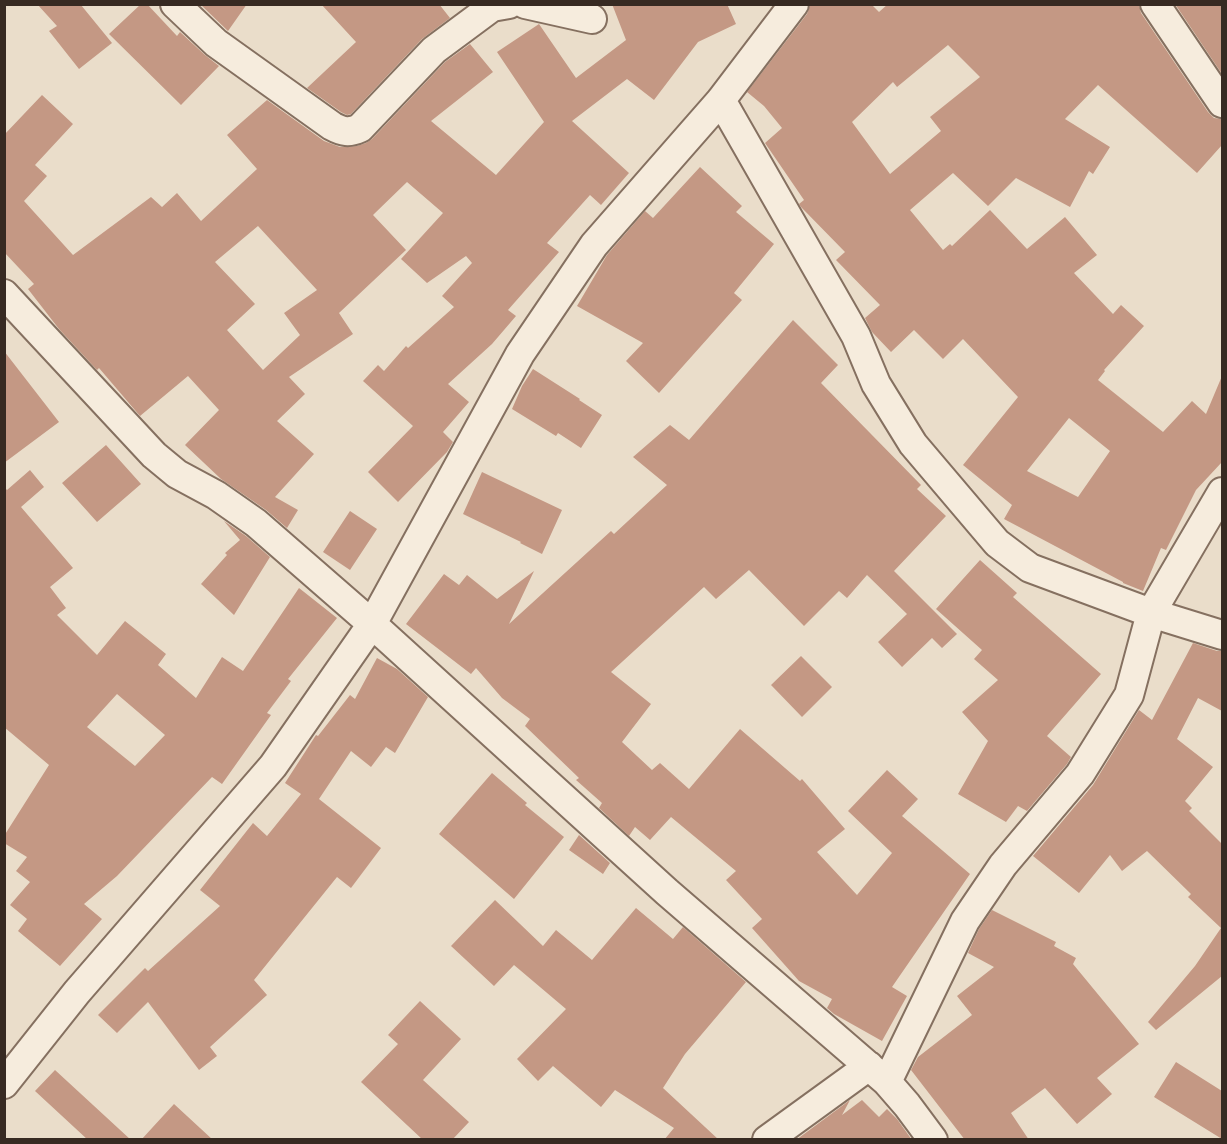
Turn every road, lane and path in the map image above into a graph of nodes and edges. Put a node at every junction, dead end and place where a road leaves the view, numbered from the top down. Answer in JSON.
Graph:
{"nodes":[{"id":1,"x":175,"y":4,"type":"edge"},
{"id":2,"x":509,"y":4,"type":"edge"},
{"id":3,"x":525,"y":4,"type":"edge"},
{"id":4,"x":795,"y":4,"type":"edge"},
{"id":5,"x":1155,"y":4,"type":"edge"},
{"id":6,"x":592,"y":19,"type":"dead end"},
{"id":7,"x":721,"y":100,"type":"junction"},
{"id":8,"x":1222,"y":103,"type":"edge"},
{"id":9,"x":4,"y":294,"type":"edge"},
{"id":10,"x":1222,"y":492,"type":"edge"},
{"id":11,"x":1151,"y":613,"type":"junction"},
{"id":12,"x":372,"y":624,"type":"junction"},
{"id":13,"x":1222,"y":635,"type":"edge"},
{"id":14,"x":878,"y":1074,"type":"junction"},
{"id":15,"x":4,"y":1084,"type":"edge"},
{"id":16,"x":767,"y":1140,"type":"edge"},
{"id":17,"x":933,"y":1140,"type":"edge"}],
"edges":[{"from":1,"to":2,"type":"street"},
{"from":3,"to":6,"type":"street"},
{"from":4,"to":7,"type":"street"},
{"from":5,"to":8,"type":"street"},
{"from":7,"to":11,"type":"street"},
{"from":7,"to":12,"type":"street"},
{"from":9,"to":12,"type":"street"},
{"from":10,"to":11,"type":"street"},
{"from":11,"to":13,"type":"street"},
{"from":11,"to":14,"type":"street"},
{"from":12,"to":14,"type":"street"},
{"from":12,"to":15,"type":"street"},
{"from":14,"to":16,"type":"street"},
{"from":14,"to":17,"type":"street"}]}
